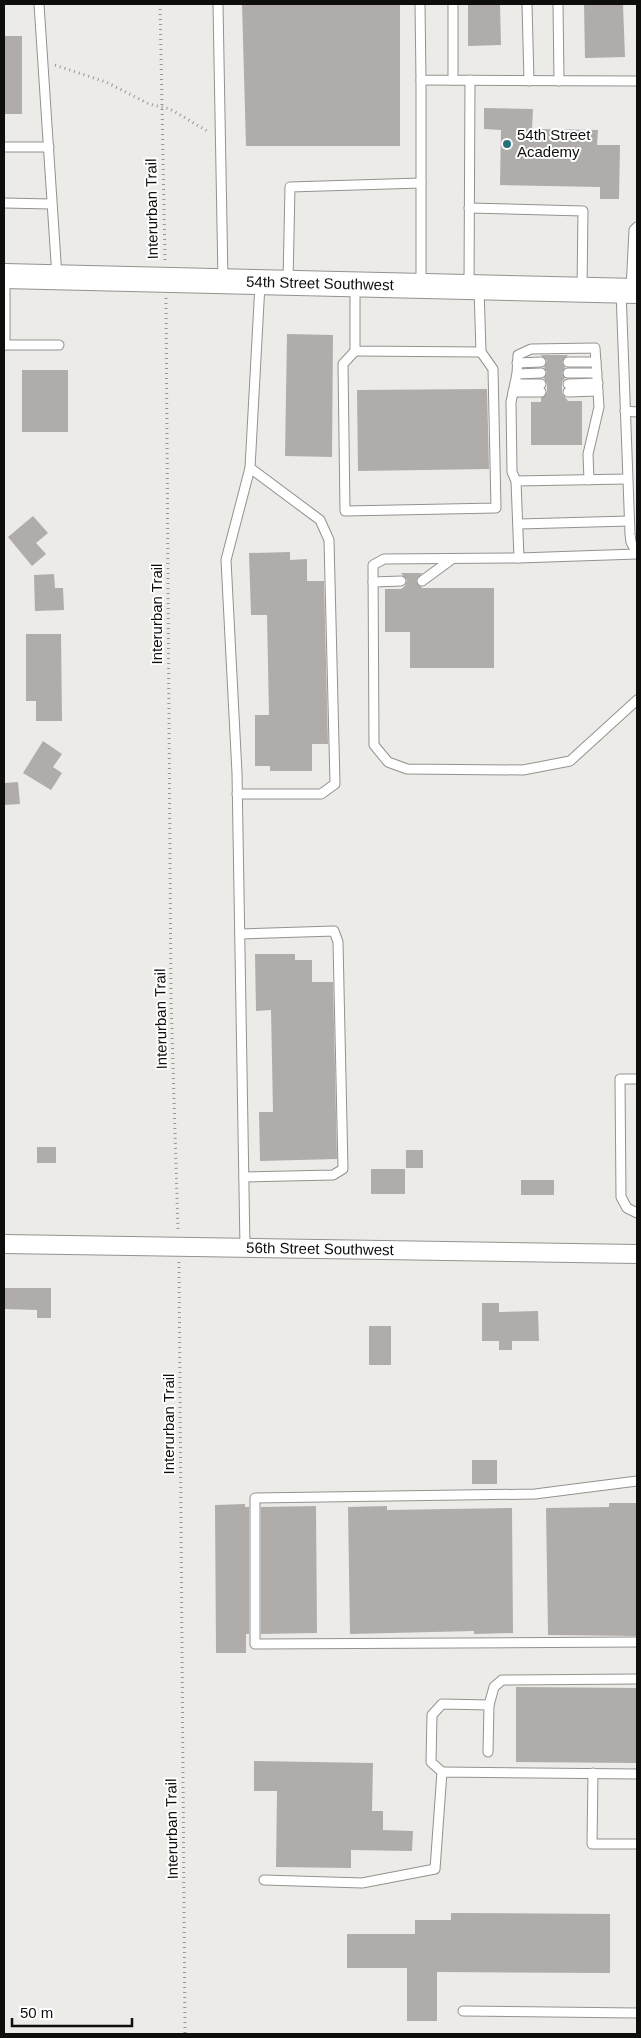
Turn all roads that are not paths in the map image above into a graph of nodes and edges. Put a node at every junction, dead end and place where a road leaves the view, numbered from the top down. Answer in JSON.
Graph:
{"nodes":[{"id":1,"x":39,"y":4,"type":"edge"},
{"id":2,"x":218,"y":4,"type":"edge"},
{"id":3,"x":420,"y":4,"type":"edge"},
{"id":4,"x":453,"y":4,"type":"edge"},
{"id":5,"x":528,"y":4,"type":"edge"},
{"id":6,"x":558,"y":4,"type":"edge"},
{"id":7,"x":421,"y":80,"type":"junction"},
{"id":8,"x":453,"y":80,"type":"junction"},
{"id":9,"x":470,"y":80,"type":"junction"},
{"id":10,"x":529,"y":81,"type":"junction"},
{"id":11,"x":559,"y":81,"type":"junction"},
{"id":12,"x":637,"y":81,"type":"edge"},
{"id":13,"x":4,"y":147,"type":"edge"},
{"id":14,"x":49,"y":147,"type":"junction"},
{"id":15,"x":421,"y":184,"type":"junction"},
{"id":16,"x":4,"y":203,"type":"edge"},
{"id":17,"x":51,"y":204,"type":"junction"},
{"id":18,"x":470,"y":208,"type":"junction"},
{"id":19,"x":637,"y":227,"type":"edge"},
{"id":20,"x":4,"y":276,"type":"edge"},
{"id":21,"x":57,"y":277,"type":"junction"},
{"id":22,"x":223,"y":281,"type":"junction"},
{"id":23,"x":260,"y":281,"type":"junction"},
{"id":24,"x":288,"y":282,"type":"junction"},
{"id":25,"x":354,"y":284,"type":"junction"},
{"id":26,"x":421,"y":285,"type":"junction"},
{"id":27,"x":474,"y":287,"type":"junction"},
{"id":28,"x":582,"y":290,"type":"junction"},
{"id":29,"x":630,"y":291,"type":"edge"},
{"id":30,"x":4,"y":345,"type":"edge"},
{"id":31,"x":59,"y":345,"type":"dead end"},
{"id":32,"x":354,"y":351,"type":"junction"},
{"id":33,"x":481,"y":352,"type":"junction"},
{"id":34,"x":541,"y":362,"type":"dead end"},
{"id":35,"x":568,"y":362,"type":"dead end"},
{"id":36,"x":596,"y":362,"type":"junction"},
{"id":37,"x":517,"y":363,"type":"junction"},
{"id":38,"x":568,"y":373,"type":"dead end"},
{"id":39,"x":597,"y":373,"type":"junction"},
{"id":40,"x":517,"y":374,"type":"junction"},
{"id":41,"x":541,"y":374,"type":"dead end"},
{"id":42,"x":598,"y":387,"type":"junction"},
{"id":43,"x":514,"y":388,"type":"junction"},
{"id":44,"x":541,"y":388,"type":"dead end"},
{"id":45,"x":568,"y":388,"type":"dead end"},
{"id":46,"x":625,"y":412,"type":"junction"},
{"id":47,"x":637,"y":412,"type":"edge"},
{"id":48,"x":250,"y":468,"type":"junction"},
{"id":49,"x":516,"y":480,"type":"junction"},
{"id":50,"x":589,"y":480,"type":"junction"},
{"id":51,"x":627,"y":480,"type":"junction"},
{"id":52,"x":632,"y":493,"type":"edge"},
{"id":53,"x":629,"y":522,"type":"junction"},
{"id":54,"x":519,"y":524,"type":"junction"},
{"id":55,"x":637,"y":553,"type":"edge"},
{"id":56,"x":519,"y":558,"type":"junction"},
{"id":57,"x":452,"y":559,"type":"junction"},
{"id":58,"x":401,"y":581,"type":"dead end"},
{"id":59,"x":422,"y":581,"type":"dead end"},
{"id":60,"x":373,"y":582,"type":"junction"},
{"id":61,"x":637,"y":700,"type":"edge"},
{"id":62,"x":237,"y":794,"type":"junction"},
{"id":63,"x":240,"y":934,"type":"junction"},
{"id":64,"x":637,"y":1079,"type":"edge"},
{"id":65,"x":244,"y":1177,"type":"junction"},
{"id":66,"x":637,"y":1212,"type":"edge"},
{"id":67,"x":4,"y":1244,"type":"edge"},
{"id":68,"x":246,"y":1248,"type":"junction"},
{"id":69,"x":637,"y":1254,"type":"edge"},
{"id":70,"x":637,"y":1481,"type":"edge"},
{"id":71,"x":637,"y":1642,"type":"edge"},
{"id":72,"x":637,"y":1679,"type":"edge"},
{"id":73,"x":489,"y":1705,"type":"junction"},
{"id":74,"x":488,"y":1752,"type":"dead end"},
{"id":75,"x":442,"y":1772,"type":"junction"},
{"id":76,"x":593,"y":1774,"type":"junction"},
{"id":77,"x":637,"y":1774,"type":"edge"},
{"id":78,"x":637,"y":1844,"type":"edge"},
{"id":79,"x":264,"y":1880,"type":"dead end"},
{"id":80,"x":463,"y":2011,"type":"dead end"},
{"id":81,"x":637,"y":2013,"type":"edge"}],
"edges":[{"from":1,"to":14,"type":"lane"},
{"from":2,"to":22,"type":"lane"},
{"from":3,"to":7,"type":"lane"},
{"from":4,"to":8,"type":"lane"},
{"from":5,"to":10,"type":"lane"},
{"from":6,"to":11,"type":"lane"},
{"from":7,"to":8,"type":"lane"},
{"from":7,"to":15,"type":"lane"},
{"from":8,"to":9,"type":"lane"},
{"from":9,"to":10,"type":"lane"},
{"from":9,"to":18,"type":"lane"},
{"from":10,"to":11,"type":"lane"},
{"from":11,"to":12,"type":"lane"},
{"from":13,"to":14,"type":"lane"},
{"from":14,"to":17,"type":"lane"},
{"from":15,"to":24,"type":"lane"},
{"from":15,"to":26,"type":"lane"},
{"from":16,"to":17,"type":"lane"},
{"from":17,"to":21,"type":"lane"},
{"from":18,"to":27,"type":"lane"},
{"from":18,"to":28,"type":"lane"},
{"from":19,"to":29,"type":"lane"},
{"from":20,"to":21,"type":"main road","name":"54th Street Southwest"},
{"from":20,"to":30,"type":"lane"},
{"from":21,"to":22,"type":"main road","name":"54th Street Southwest"},
{"from":22,"to":23,"type":"main road","name":"54th Street Southwest"},
{"from":23,"to":24,"type":"main road","name":"54th Street Southwest"},
{"from":23,"to":48,"type":"lane"},
{"from":24,"to":25,"type":"main road","name":"54th Street Southwest"},
{"from":25,"to":26,"type":"main road","name":"54th Street Southwest"},
{"from":25,"to":32,"type":"lane"},
{"from":26,"to":27,"type":"main road","name":"54th Street Southwest"},
{"from":27,"to":28,"type":"main road","name":"54th Street Southwest"},
{"from":27,"to":33,"type":"lane"},
{"from":28,"to":29,"type":"main road","name":"54th Street Southwest"},
{"from":29,"to":46,"type":"lane"},
{"from":30,"to":31,"type":"lane"},
{"from":32,"to":33,"type":"lane"},
{"from":32,"to":33,"type":"lane"},
{"from":34,"to":37,"type":"lane"},
{"from":35,"to":36,"type":"lane"},
{"from":36,"to":37,"type":"lane"},
{"from":36,"to":39,"type":"lane"},
{"from":37,"to":40,"type":"lane"},
{"from":38,"to":39,"type":"lane"},
{"from":39,"to":42,"type":"lane"},
{"from":40,"to":41,"type":"lane"},
{"from":40,"to":43,"type":"lane"},
{"from":42,"to":45,"type":"lane"},
{"from":42,"to":50,"type":"lane"},
{"from":43,"to":44,"type":"lane"},
{"from":43,"to":49,"type":"lane"},
{"from":46,"to":47,"type":"lane"},
{"from":46,"to":51,"type":"lane"},
{"from":48,"to":62,"type":"lane"},
{"from":48,"to":62,"type":"lane"},
{"from":49,"to":50,"type":"lane"},
{"from":49,"to":54,"type":"lane"},
{"from":50,"to":51,"type":"lane"},
{"from":51,"to":52,"type":"lane"},
{"from":52,"to":53,"type":"lane"},
{"from":53,"to":54,"type":"lane"},
{"from":53,"to":55,"type":"lane"},
{"from":54,"to":56,"type":"lane"},
{"from":55,"to":56,"type":"lane"},
{"from":56,"to":57,"type":"lane"},
{"from":57,"to":59,"type":"lane"},
{"from":57,"to":60,"type":"lane"},
{"from":58,"to":60,"type":"lane"},
{"from":60,"to":61,"type":"lane"},
{"from":62,"to":63,"type":"lane"},
{"from":63,"to":65,"type":"lane"},
{"from":63,"to":65,"type":"lane"},
{"from":64,"to":66,"type":"lane"},
{"from":65,"to":68,"type":"lane"},
{"from":67,"to":68,"type":"street","name":"56th Street Southwest"},
{"from":68,"to":69,"type":"street","name":"56th Street Southwest"},
{"from":70,"to":71,"type":"lane"},
{"from":72,"to":73,"type":"lane"},
{"from":73,"to":74,"type":"lane"},
{"from":73,"to":75,"type":"lane"},
{"from":75,"to":76,"type":"lane"},
{"from":75,"to":79,"type":"lane"},
{"from":76,"to":77,"type":"lane"},
{"from":76,"to":78,"type":"lane"},
{"from":80,"to":81,"type":"lane"}]}
